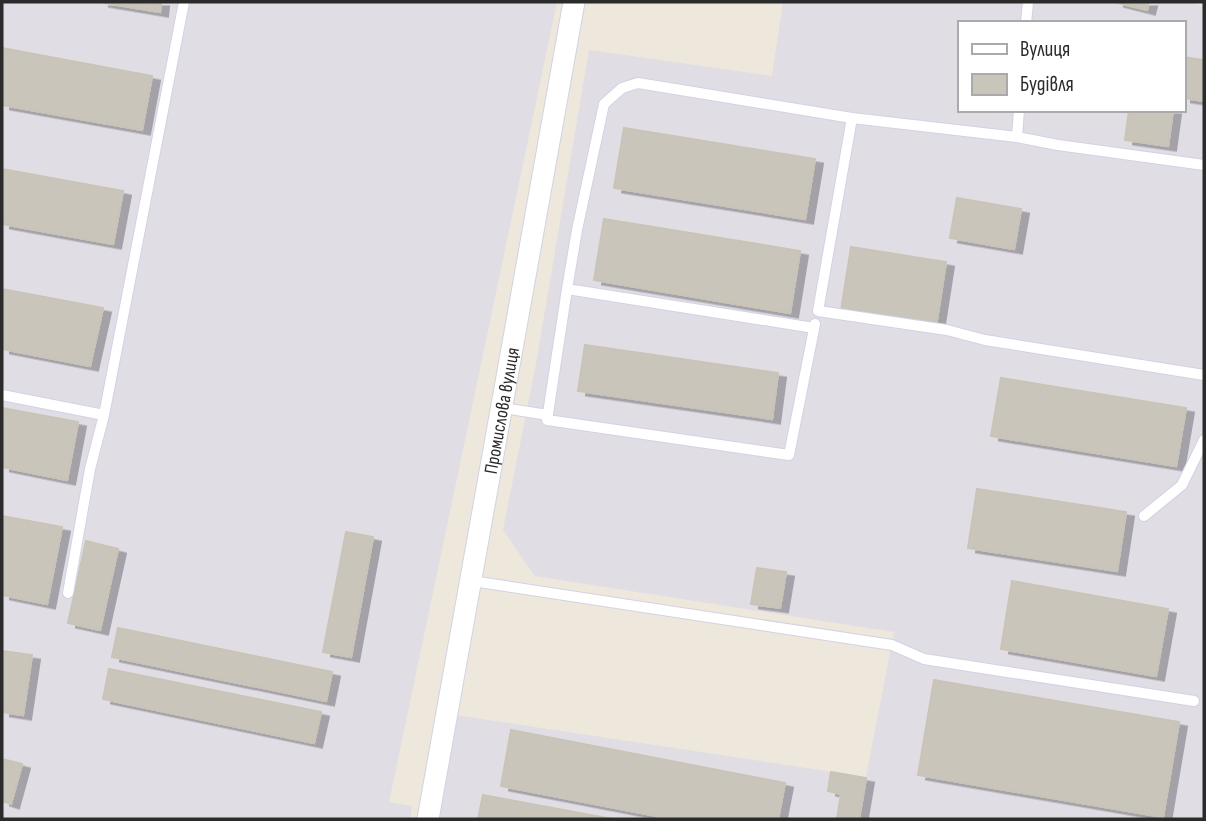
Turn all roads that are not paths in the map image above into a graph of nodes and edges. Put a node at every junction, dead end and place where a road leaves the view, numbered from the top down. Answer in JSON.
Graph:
{"nodes":[{"id":1,"x":184,"y":2,"type":"edge"},
{"id":2,"x":1028,"y":2,"type":"edge"},
{"id":3,"x":572,"y":3,"type":"edge"},
{"id":4,"x":1026,"y":21,"type":"edge"},
{"id":5,"x":1019,"y":112,"type":"edge"},
{"id":6,"x":852,"y":118,"type":"junction"},
{"id":7,"x":1017,"y":137,"type":"junction"},
{"id":8,"x":1204,"y":165,"type":"edge"},
{"id":9,"x":568,"y":289,"type":"junction"},
{"id":10,"x":818,"y":311,"type":"junction"},
{"id":11,"x":814,"y":328,"type":"junction"},
{"id":12,"x":1204,"y":375,"type":"edge"},
{"id":13,"x":2,"y":395,"type":"edge"},
{"id":14,"x":503,"y":408,"type":"junction"},
{"id":15,"x":104,"y":415,"type":"junction"},
{"id":16,"x":548,"y":415,"type":"junction"},
{"id":17,"x":1204,"y":440,"type":"edge"},
{"id":18,"x":1144,"y":516,"type":"dead end"},
{"id":19,"x":472,"y":581,"type":"junction"},
{"id":20,"x":68,"y":593,"type":"dead end"},
{"id":21,"x":1194,"y":701,"type":"dead end"},
{"id":22,"x":428,"y":819,"type":"edge"}],
"edges":[{"from":1,"to":15,"type":"lane"},
{"from":2,"to":4,"type":"lane"},
{"from":3,"to":14,"type":"street","name":"Промислова вулиця"},
{"from":5,"to":7,"type":"lane"},
{"from":6,"to":7,"type":"lane"},
{"from":6,"to":9,"type":"lane"},
{"from":6,"to":10,"type":"lane"},
{"from":7,"to":8,"type":"lane"},
{"from":9,"to":11,"type":"lane"},
{"from":9,"to":16,"type":"lane"},
{"from":10,"to":11,"type":"lane"},
{"from":10,"to":12,"type":"lane"},
{"from":11,"to":16,"type":"lane"},
{"from":13,"to":15,"type":"lane"},
{"from":14,"to":16,"type":"lane"},
{"from":14,"to":19,"type":"street","name":"Промислова вулиця"},
{"from":15,"to":20,"type":"lane"},
{"from":17,"to":18,"type":"lane"},
{"from":19,"to":21,"type":"lane"},
{"from":19,"to":22,"type":"street","name":"Промислова вулиця"}]}
